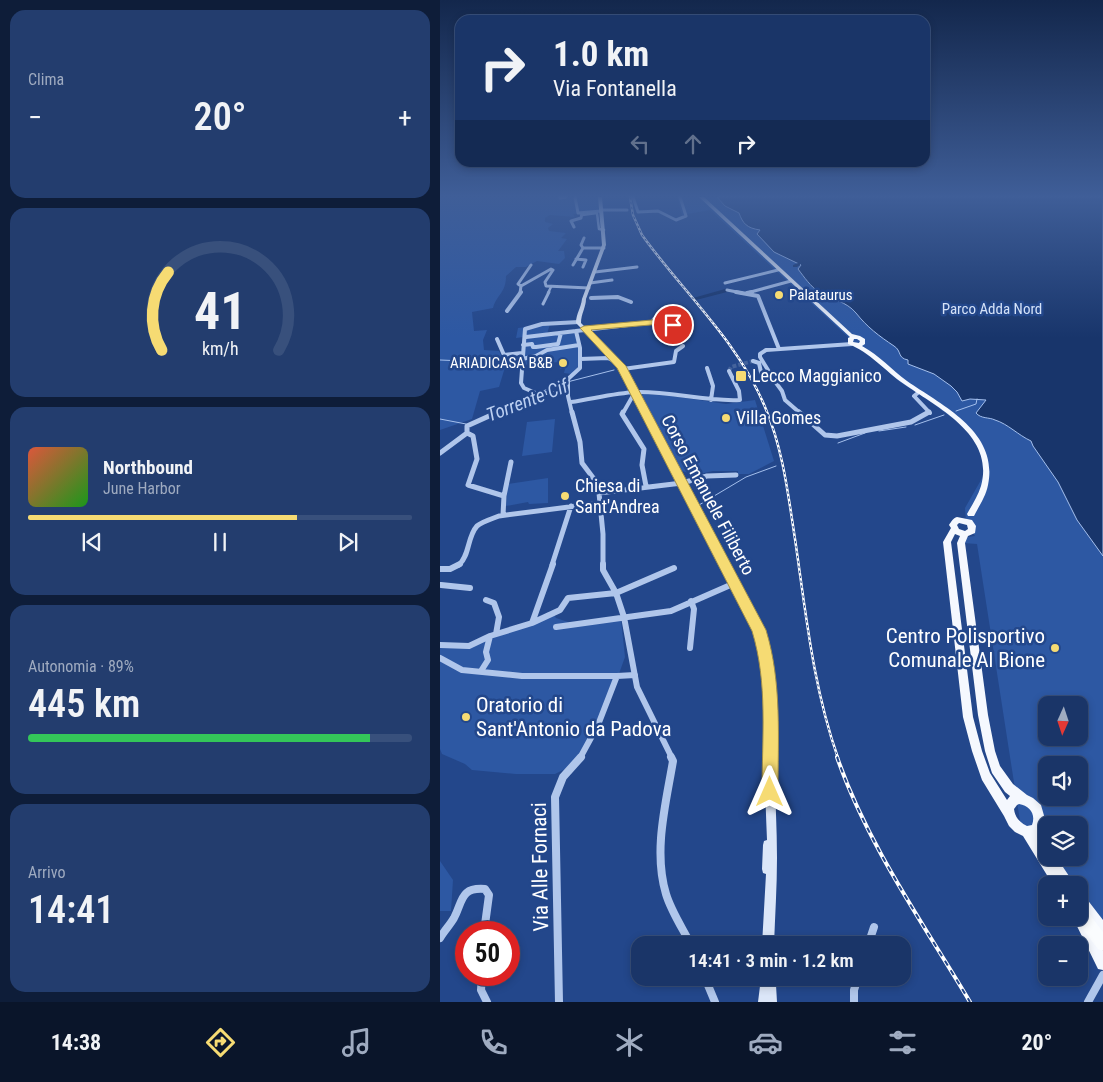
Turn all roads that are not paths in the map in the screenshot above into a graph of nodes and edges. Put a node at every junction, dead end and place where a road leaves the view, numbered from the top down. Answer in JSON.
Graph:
{"nodes":[{"id":1,"x":582,"y":244,"type":"edge"},
{"id":2,"x":604,"y":244,"type":"edge"},
{"id":3,"x":750,"y":244,"type":"edge"},
{"id":4,"x":583,"y":248,"type":"junction"},
{"id":5,"x":604,"y":248,"type":"junction"},
{"id":6,"x":576,"y":259,"type":"junction"},
{"id":7,"x":531,"y":265,"type":"dead end"},
{"id":8,"x":573,"y":265,"type":"dead end"},
{"id":9,"x":583,"y":267,"type":"dead end"},
{"id":10,"x":637,"y":267,"type":"dead end"},
{"id":11,"x":778,"y":270,"type":"junction"},
{"id":12,"x":595,"y":272,"type":"junction"},
{"id":13,"x":612,"y":280,"type":"dead end"},
{"id":14,"x":791,"y":281,"type":"junction"},
{"id":15,"x":725,"y":283,"type":"dead end"},
{"id":16,"x":521,"y":286,"type":"junction"},
{"id":17,"x":551,"y":288,"type":"junction"},
{"id":18,"x":727,"y":290,"type":"dead end"},
{"id":19,"x":747,"y":293,"type":"junction"},
{"id":20,"x":588,"y":296,"type":"junction"},
{"id":21,"x":631,"y":302,"type":"dead end"},
{"id":22,"x":543,"y":304,"type":"dead end"},
{"id":23,"x":506,"y":311,"type":"dead end"},
{"id":24,"x":671,"y":312,"type":"dead end"},
{"id":25,"x":578,"y":320,"type":"junction"},
{"id":26,"x":652,"y":323,"type":"junction"},
{"id":27,"x":679,"y":324,"type":"dead end"},
{"id":28,"x":534,"y":327,"type":"junction"},
{"id":29,"x":584,"y":328,"type":"junction"},
{"id":30,"x":576,"y":331,"type":"junction"},
{"id":31,"x":561,"y":333,"type":"junction"},
{"id":32,"x":552,"y":334,"type":"junction"},
{"id":33,"x":537,"y":336,"type":"junction"},
{"id":34,"x":526,"y":337,"type":"junction"},
{"id":35,"x":497,"y":339,"type":"dead end"},
{"id":36,"x":851,"y":341,"type":"junction"},
{"id":37,"x":523,"y":345,"type":"junction"},
{"id":38,"x":550,"y":345,"type":"junction"},
{"id":39,"x":579,"y":345,"type":"junction"},
{"id":40,"x":684,"y":346,"type":"dead end"},
{"id":41,"x":865,"y":346,"type":"junction"},
{"id":42,"x":779,"y":349,"type":"junction"},
{"id":43,"x":522,"y":353,"type":"junction"},
{"id":44,"x":522,"y":359,"type":"junction"},
{"id":45,"x":580,"y":359,"type":"junction"},
{"id":46,"x":754,"y":361,"type":"dead end"},
{"id":47,"x":621,"y":366,"type":"junction"},
{"id":48,"x":707,"y":368,"type":"dead end"},
{"id":49,"x":729,"y":371,"type":"dead end"},
{"id":50,"x":771,"y":376,"type":"junction"},
{"id":51,"x":635,"y":392,"type":"junction"},
{"id":52,"x":919,"y":392,"type":"junction"},
{"id":53,"x":568,"y":393,"type":"junction"},
{"id":54,"x":537,"y":394,"type":"junction"},
{"id":55,"x":711,"y":400,"type":"junction"},
{"id":56,"x":571,"y":402,"type":"junction"},
{"id":57,"x":467,"y":432,"type":"junction"},
{"id":58,"x":440,"y":453,"type":"edge"},
{"id":59,"x":511,"y":462,"type":"dead end"},
{"id":60,"x":736,"y":475,"type":"dead end"},
{"id":61,"x":682,"y":483,"type":"junction"},
{"id":62,"x":646,"y":486,"type":"junction"},
{"id":63,"x":599,"y":493,"type":"junction"},
{"id":64,"x":504,"y":496,"type":"junction"},
{"id":65,"x":600,"y":502,"type":"junction"},
{"id":66,"x":571,"y":506,"type":"junction"},
{"id":67,"x":971,"y":514,"type":"junction"},
{"id":68,"x":503,"y":515,"type":"junction"},
{"id":69,"x":960,"y":520,"type":"junction"},
{"id":70,"x":972,"y":526,"type":"junction"},
{"id":71,"x":954,"y":529,"type":"junction"},
{"id":72,"x":965,"y":534,"type":"junction"},
{"id":73,"x":674,"y":568,"type":"dead end"},
{"id":74,"x":440,"y":569,"type":"edge"},
{"id":75,"x":735,"y":583,"type":"junction"},
{"id":76,"x":441,"y":585,"type":"dead end"},
{"id":77,"x":470,"y":588,"type":"dead end"},
{"id":78,"x":616,"y":592,"type":"junction"},
{"id":79,"x":486,"y":600,"type":"dead end"},
{"id":80,"x":691,"y":601,"type":"junction"},
{"id":81,"x":624,"y":617,"type":"junction"},
{"id":82,"x":532,"y":623,"type":"junction"},
{"id":83,"x":556,"y":627,"type":"dead end"},
{"id":84,"x":493,"y":635,"type":"junction"},
{"id":85,"x":440,"y":645,"type":"edge"},
{"id":86,"x":690,"y":648,"type":"dead end"},
{"id":87,"x":440,"y":658,"type":"edge"},
{"id":88,"x":481,"y":671,"type":"junction"},
{"id":89,"x":635,"y":675,"type":"junction"},
{"id":90,"x":617,"y":676,"type":"junction"},
{"id":91,"x":1023,"y":799,"type":"junction"},
{"id":92,"x":1010,"y":815,"type":"junction"},
{"id":93,"x":1039,"y":816,"type":"edge"},
{"id":94,"x":1038,"y":827,"type":"edge"},
{"id":95,"x":1027,"y":832,"type":"junction"},
{"id":96,"x":1054,"y":876,"type":"edge"},
{"id":97,"x":1088,"y":910,"type":"edge"},
{"id":98,"x":485,"y":921,"type":"edge"},
{"id":99,"x":1088,"y":924,"type":"edge"},
{"id":100,"x":874,"y":926,"type":"dead end"},
{"id":101,"x":1084,"y":926,"type":"edge"},
{"id":102,"x":1103,"y":930,"type":"edge"},
{"id":103,"x":686,"y":936,"type":"edge"},
{"id":104,"x":768,"y":936,"type":"edge"},
{"id":105,"x":871,"y":936,"type":"edge"},
{"id":106,"x":440,"y":938,"type":"edge"},
{"id":107,"x":1103,"y":944,"type":"edge"},
{"id":108,"x":1103,"y":964,"type":"edge"},
{"id":109,"x":1103,"y":975,"type":"edge"},
{"id":110,"x":481,"y":986,"type":"edge"},
{"id":111,"x":708,"y":986,"type":"edge"},
{"id":112,"x":767,"y":986,"type":"edge"},
{"id":113,"x":769,"y":986,"type":"edge"},
{"id":114,"x":855,"y":986,"type":"edge"},
{"id":115,"x":487,"y":1002,"type":"edge"},
{"id":116,"x":559,"y":1002,"type":"edge"},
{"id":117,"x":715,"y":1002,"type":"edge"},
{"id":118,"x":764,"y":1002,"type":"edge"},
{"id":119,"x":771,"y":1002,"type":"edge"},
{"id":120,"x":854,"y":1002,"type":"edge"},
{"id":121,"x":1088,"y":1002,"type":"edge"}],
"edges":[{"from":1,"to":4,"type":"street"},
{"from":2,"to":5,"type":"main road"},
{"from":3,"to":11,"type":"main road"},
{"from":4,"to":5,"type":"street"},
{"from":4,"to":6,"type":"street"},
{"from":5,"to":12,"type":"main road"},
{"from":6,"to":8,"type":"street"},
{"from":6,"to":9,"type":"street"},
{"from":7,"to":16,"type":"street"},
{"from":10,"to":12,"type":"street"},
{"from":11,"to":14,"type":"main road"},
{"from":11,"to":15,"type":"street"},
{"from":12,"to":20,"type":"main road"},
{"from":13,"to":20,"type":"street"},
{"from":14,"to":19,"type":"street"},
{"from":14,"to":36,"type":"main road"},
{"from":16,"to":17,"type":"street"},
{"from":16,"to":23,"type":"street"},
{"from":17,"to":20,"type":"street"},
{"from":17,"to":22,"type":"street"},
{"from":18,"to":19,"type":"street"},
{"from":19,"to":42,"type":"street"},
{"from":20,"to":21,"type":"street"},
{"from":20,"to":25,"type":"main road"},
{"from":24,"to":26,"type":"street"},
{"from":25,"to":28,"type":"street"},
{"from":25,"to":29,"type":"main road","name":"Corso Emanuele Filiberto"},
{"from":26,"to":27,"type":"street"},
{"from":26,"to":29,"type":"street"},
{"from":28,"to":33,"type":"street"},
{"from":28,"to":34,"type":"street"},
{"from":29,"to":30,"type":"street"},
{"from":29,"to":47,"type":"main road","name":"Corso Emanuele Filiberto"},
{"from":30,"to":31,"type":"street"},
{"from":30,"to":39,"type":"street"},
{"from":31,"to":32,"type":"street"},
{"from":31,"to":38,"type":"street"},
{"from":32,"to":33,"type":"street"},
{"from":32,"to":38,"type":"street"},
{"from":33,"to":34,"type":"street"},
{"from":34,"to":37,"type":"street"},
{"from":35,"to":43,"type":"street"},
{"from":36,"to":41,"type":"main road"},
{"from":36,"to":41,"type":"main road"},
{"from":36,"to":42,"type":"street"},
{"from":37,"to":38,"type":"street"},
{"from":37,"to":43,"type":"street"},
{"from":39,"to":44,"type":"street"},
{"from":39,"to":45,"type":"street"},
{"from":40,"to":47,"type":"street"},
{"from":41,"to":52,"type":"main road"},
{"from":42,"to":50,"type":"street"},
{"from":43,"to":44,"type":"street"},
{"from":44,"to":54,"type":"street"},
{"from":45,"to":47,"type":"street"},
{"from":45,"to":53,"type":"street"},
{"from":46,"to":50,"type":"street"},
{"from":47,"to":51,"type":"main road","name":"Corso Emanuele Filiberto"},
{"from":48,"to":55,"type":"street"},
{"from":49,"to":55,"type":"street"},
{"from":50,"to":52,"type":"street"},
{"from":51,"to":55,"type":"street"},
{"from":51,"to":56,"type":"street"},
{"from":51,"to":61,"type":"main road","name":"Corso Emanuele Filiberto"},
{"from":51,"to":62,"type":"street"},
{"from":52,"to":67,"type":"main road"},
{"from":53,"to":54,"type":"street"},
{"from":53,"to":56,"type":"street"},
{"from":54,"to":57,"type":"street"},
{"from":56,"to":63,"type":"street"},
{"from":57,"to":58,"type":"street"},
{"from":57,"to":64,"type":"street"},
{"from":59,"to":64,"type":"street"},
{"from":60,"to":61,"type":"street"},
{"from":61,"to":62,"type":"street"},
{"from":61,"to":75,"type":"main road","name":"Corso Emanuele Filiberto"},
{"from":62,"to":63,"type":"street"},
{"from":63,"to":65,"type":"street"},
{"from":64,"to":68,"type":"street"},
{"from":65,"to":66,"type":"street"},
{"from":65,"to":78,"type":"street"},
{"from":66,"to":68,"type":"street"},
{"from":66,"to":82,"type":"street"},
{"from":67,"to":69,"type":"main road"},
{"from":67,"to":70,"type":"main road"},
{"from":68,"to":74,"type":"street"},
{"from":69,"to":70,"type":"main road"},
{"from":69,"to":71,"type":"main road"},
{"from":70,"to":72,"type":"main road"},
{"from":71,"to":72,"type":"main road"},
{"from":71,"to":92,"type":"main road"},
{"from":72,"to":91,"type":"main road"},
{"from":73,"to":78,"type":"street"},
{"from":75,"to":80,"type":"street"},
{"from":75,"to":104,"type":"main road","name":"Corso Emanuele Filiberto"},
{"from":76,"to":77,"type":"street"},
{"from":78,"to":81,"type":"street"},
{"from":78,"to":82,"type":"street"},
{"from":79,"to":84,"type":"street"},
{"from":80,"to":81,"type":"street"},
{"from":80,"to":86,"type":"street"},
{"from":81,"to":83,"type":"street"},
{"from":81,"to":89,"type":"street"},
{"from":82,"to":84,"type":"street"},
{"from":84,"to":85,"type":"street"},
{"from":84,"to":88,"type":"street"},
{"from":87,"to":88,"type":"street"},
{"from":88,"to":90,"type":"street"},
{"from":89,"to":90,"type":"street"},
{"from":89,"to":103,"type":"street"},
{"from":90,"to":116,"type":"street","name":"Via Alle Fornaci"},
{"from":91,"to":92,"type":"main road"},
{"from":91,"to":93,"type":"main road"},
{"from":92,"to":95,"type":"main road"},
{"from":94,"to":95,"type":"main road"},
{"from":95,"to":96,"type":"main road"},
{"from":97,"to":102,"type":"main road"},
{"from":98,"to":106,"type":"street"},
{"from":99,"to":107,"type":"highway"},
{"from":100,"to":105,"type":"street"},
{"from":101,"to":108,"type":"main road"},
{"from":109,"to":121,"type":"street"},
{"from":110,"to":115,"type":"street"},
{"from":111,"to":117,"type":"street"},
{"from":112,"to":118,"type":"main road"},
{"from":113,"to":119,"type":"main road"},
{"from":114,"to":120,"type":"street"}]}
